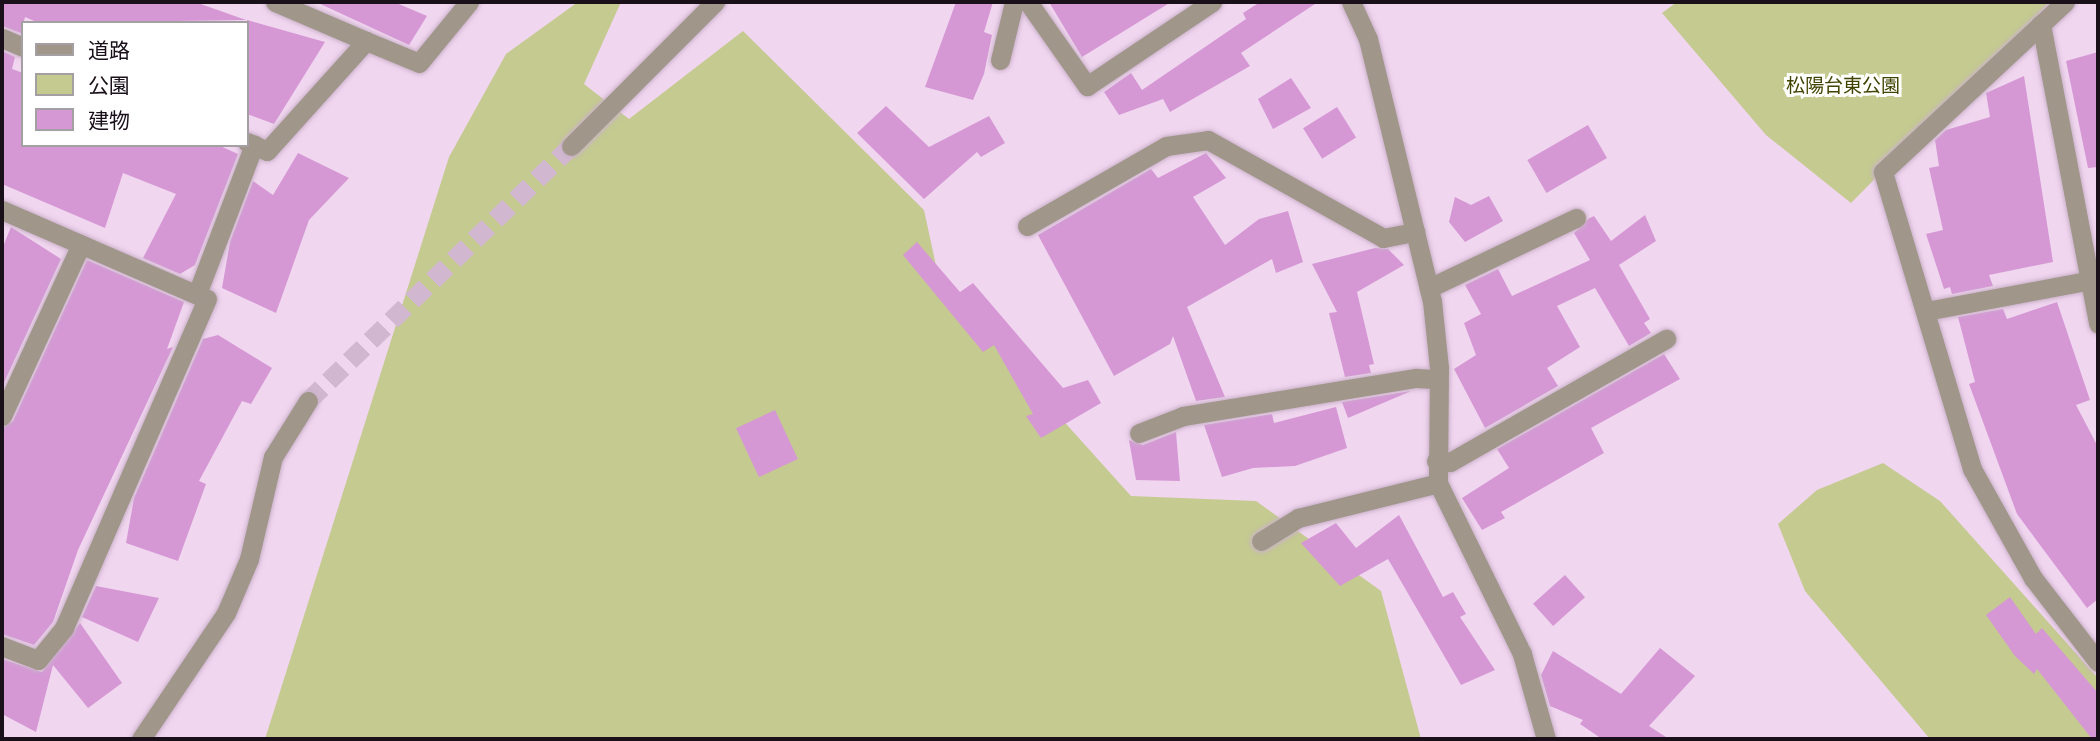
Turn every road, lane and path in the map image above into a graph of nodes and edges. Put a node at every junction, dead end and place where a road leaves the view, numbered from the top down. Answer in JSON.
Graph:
{"nodes":[{"id":1,"x":275,"y":2,"type":"edge"},
{"id":2,"x":469,"y":2,"type":"edge"},
{"id":3,"x":715,"y":2,"type":"edge"},
{"id":4,"x":1014,"y":2,"type":"edge"},
{"id":5,"x":1028,"y":2,"type":"edge"},
{"id":6,"x":1212,"y":2,"type":"edge"},
{"id":7,"x":1351,"y":2,"type":"edge"},
{"id":8,"x":2064,"y":2,"type":"edge"},
{"id":9,"x":2041,"y":24,"type":"junction"},
{"id":10,"x":2,"y":38,"type":"edge"},
{"id":11,"x":366,"y":41,"type":"junction"},
{"id":12,"x":21,"y":46,"type":"edge"},
{"id":13,"x":1000,"y":60,"type":"dead end"},
{"id":14,"x":250,"y":143,"type":"edge"},
{"id":15,"x":571,"y":146,"type":"tunnel mouth"},
{"id":16,"x":2,"y":210,"type":"edge"},
{"id":17,"x":1576,"y":218,"type":"dead end"},
{"id":18,"x":1027,"y":226,"type":"dead end"},
{"id":19,"x":1415,"y":232,"type":"junction"},
{"id":20,"x":81,"y":244,"type":"junction"},
{"id":21,"x":2093,"y":280,"type":"edge"},
{"id":22,"x":1429,"y":288,"type":"junction"},
{"id":23,"x":197,"y":294,"type":"junction"},
{"id":24,"x":1926,"y":311,"type":"junction"},
{"id":25,"x":2098,"y":324,"type":"edge"},
{"id":26,"x":1666,"y":339,"type":"dead end"},
{"id":27,"x":1438,"y":379,"type":"junction"},
{"id":28,"x":308,"y":401,"type":"tunnel mouth"},
{"id":29,"x":2,"y":416,"type":"edge"},
{"id":30,"x":1139,"y":433,"type":"dead end"},
{"id":31,"x":1436,"y":461,"type":"junction"},
{"id":32,"x":1438,"y":482,"type":"junction"},
{"id":33,"x":1261,"y":541,"type":"dead end"},
{"id":34,"x":2,"y":646,"type":"edge"},
{"id":35,"x":2098,"y":662,"type":"edge"},
{"id":36,"x":142,"y":739,"type":"edge"},
{"id":37,"x":1546,"y":739,"type":"edge"}],
"edges":[{"from":1,"to":11,"type":"street"},
{"from":2,"to":11,"type":"street"},
{"from":3,"to":15,"type":"street"},
{"from":4,"to":13,"type":"street"},
{"from":5,"to":6,"type":"street"},
{"from":7,"to":19,"type":"street"},
{"from":8,"to":9,"type":"street"},
{"from":9,"to":21,"type":"street"},
{"from":9,"to":24,"type":"street"},
{"from":10,"to":12,"type":"street"},
{"from":11,"to":14,"type":"street"},
{"from":14,"to":23,"type":"street"},
{"from":16,"to":20,"type":"street"},
{"from":17,"to":22,"type":"street"},
{"from":18,"to":19,"type":"street"},
{"from":19,"to":22,"type":"street"},
{"from":20,"to":23,"type":"street"},
{"from":20,"to":29,"type":"street"},
{"from":21,"to":24,"type":"street"},
{"from":21,"to":25,"type":"street"},
{"from":22,"to":27,"type":"street"},
{"from":23,"to":34,"type":"street"},
{"from":24,"to":35,"type":"street"},
{"from":26,"to":31,"type":"street"},
{"from":27,"to":30,"type":"street"},
{"from":27,"to":31,"type":"street"},
{"from":28,"to":36,"type":"street"},
{"from":31,"to":32,"type":"street"},
{"from":32,"to":33,"type":"street"},
{"from":32,"to":37,"type":"street"}]}
